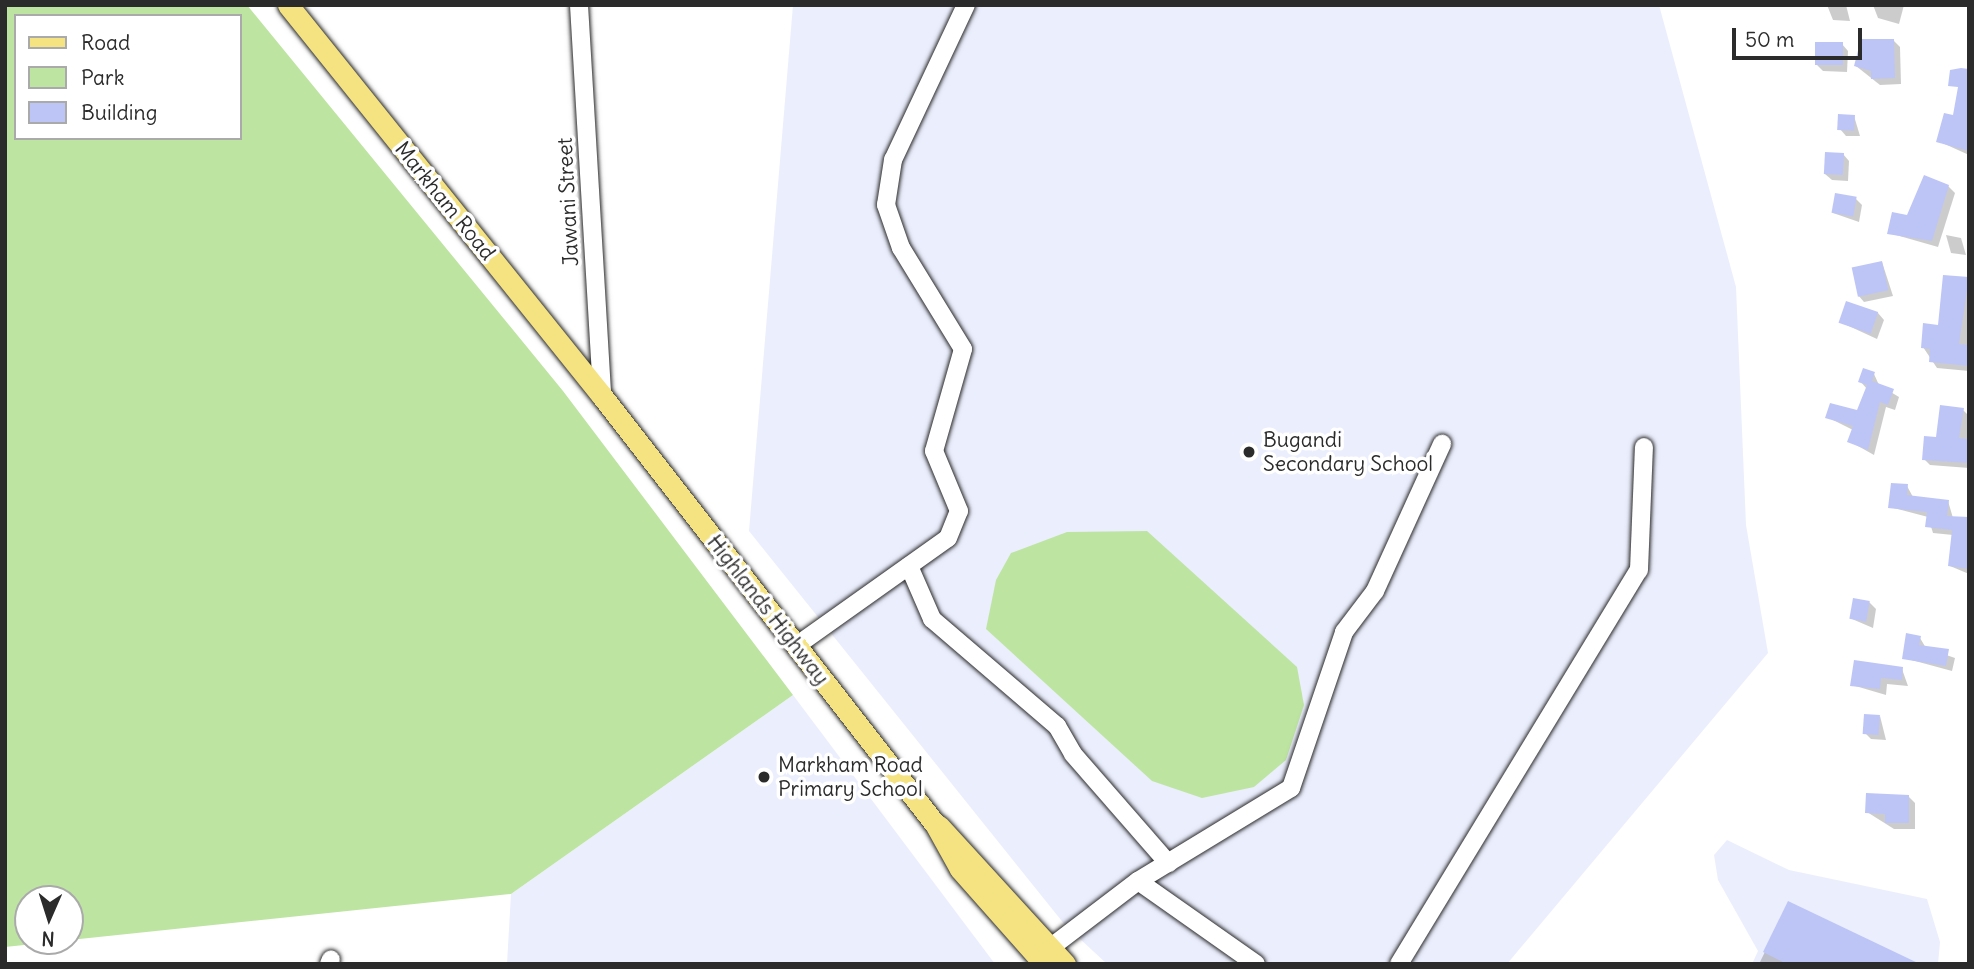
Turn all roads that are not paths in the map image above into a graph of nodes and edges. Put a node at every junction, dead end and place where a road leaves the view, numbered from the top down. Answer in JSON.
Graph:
{"nodes":[{"id":1,"x":288,"y":5,"type":"edge"},
{"id":2,"x":579,"y":5,"type":"edge"},
{"id":3,"x":966,"y":5,"type":"edge"},
{"id":4,"x":602,"y":396,"type":"junction"},
{"id":5,"x":1442,"y":444,"type":"dead end"},
{"id":6,"x":1644,"y":447,"type":"dead end"},
{"id":7,"x":909,"y":566,"type":"junction"},
{"id":8,"x":796,"y":646,"type":"junction"},
{"id":9,"x":1168,"y":863,"type":"junction"},
{"id":10,"x":1138,"y":881,"type":"junction"},
{"id":11,"x":1053,"y":959,"type":"edge"},
{"id":12,"x":1256,"y":964,"type":"edge"},
{"id":13,"x":1399,"y":964,"type":"edge"}],
"edges":[{"from":1,"to":4,"type":"main road","name":"Markham Road"},
{"from":2,"to":4,"type":"street","name":"Jawani Street"},
{"from":3,"to":7,"type":"street"},
{"from":4,"to":8,"type":"main road","name":"Highlands Highway"},
{"from":5,"to":9,"type":"street"},
{"from":6,"to":13,"type":"street"},
{"from":7,"to":8,"type":"street"},
{"from":7,"to":9,"type":"street"},
{"from":8,"to":11,"type":"main road","name":"Highlands Highway"},
{"from":9,"to":10,"type":"street"},
{"from":10,"to":11,"type":"street"},
{"from":10,"to":12,"type":"street"}]}
